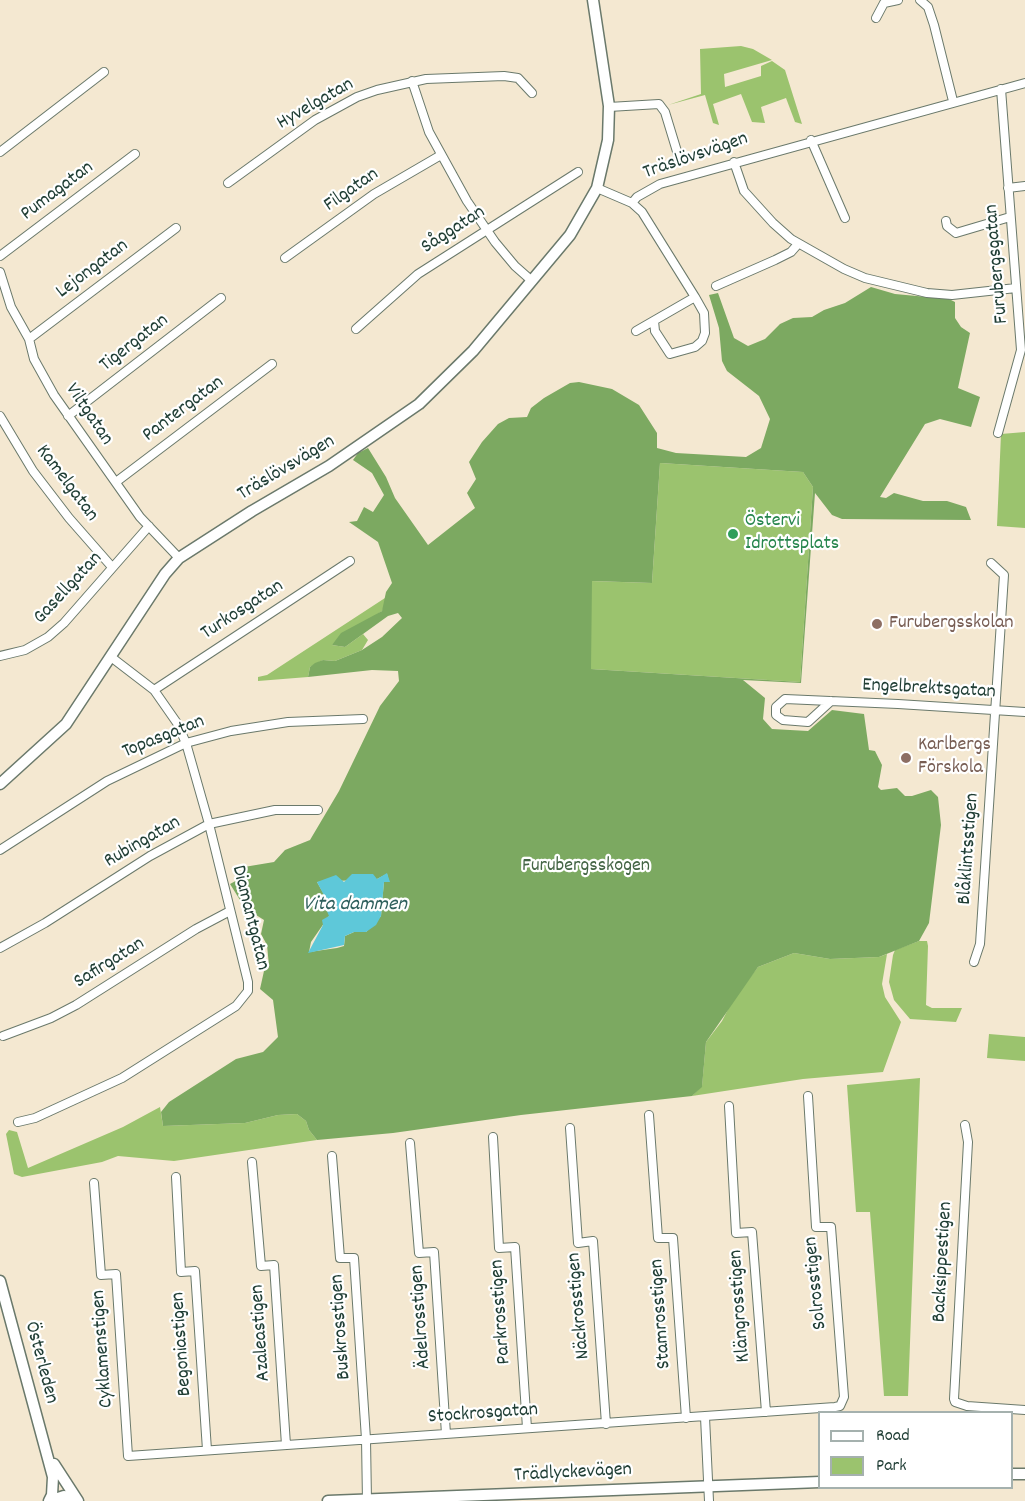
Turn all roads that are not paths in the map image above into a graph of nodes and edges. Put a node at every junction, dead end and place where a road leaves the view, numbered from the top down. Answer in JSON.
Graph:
{"nodes":[{"id":1,"x":593,"y":0,"type":"edge"},
{"id":2,"x":898,"y":0,"type":"edge"},
{"id":3,"x":920,"y":0,"type":"edge"},
{"id":4,"x":876,"y":18,"type":"dead end"},
{"id":5,"x":104,"y":72,"type":"dead end"},
{"id":6,"x":412,"y":81,"type":"junction"},
{"id":7,"x":1025,"y":83,"type":"edge"},
{"id":8,"x":1001,"y":89,"type":"junction"},
{"id":9,"x":532,"y":93,"type":"dead end"},
{"id":10,"x":953,"y":101,"type":"junction"},
{"id":11,"x":609,"y":107,"type":"junction"},
{"id":12,"x":811,"y":140,"type":"junction"},
{"id":13,"x":0,"y":152,"type":"edge"},
{"id":14,"x":135,"y":154,"type":"dead end"},
{"id":15,"x":441,"y":155,"type":"junction"},
{"id":16,"x":679,"y":158,"type":"dead end"},
{"id":17,"x":734,"y":162,"type":"junction"},
{"id":18,"x":578,"y":172,"type":"dead end"},
{"id":19,"x":228,"y":183,"type":"dead end"},
{"id":20,"x":1025,"y":186,"type":"edge"},
{"id":21,"x":597,"y":188,"type":"junction"},
{"id":22,"x":1008,"y":188,"type":"junction"},
{"id":23,"x":632,"y":203,"type":"junction"},
{"id":24,"x":1010,"y":217,"type":"junction"},
{"id":25,"x":845,"y":218,"type":"dead end"},
{"id":26,"x":946,"y":221,"type":"dead end"},
{"id":27,"x":176,"y":228,"type":"dead end"},
{"id":28,"x":485,"y":229,"type":"junction"},
{"id":29,"x":798,"y":244,"type":"junction"},
{"id":30,"x":0,"y":256,"type":"edge"},
{"id":31,"x":285,"y":258,"type":"dead end"},
{"id":32,"x":0,"y":272,"type":"edge"},
{"id":33,"x":532,"y":281,"type":"junction"},
{"id":34,"x":716,"y":286,"type":"dead end"},
{"id":35,"x":1016,"y":288,"type":"junction"},
{"id":36,"x":695,"y":297,"type":"junction"},
{"id":37,"x":221,"y":298,"type":"dead end"},
{"id":38,"x":654,"y":321,"type":"junction"},
{"id":39,"x":356,"y":329,"type":"dead end"},
{"id":40,"x":636,"y":331,"type":"dead end"},
{"id":41,"x":29,"y":339,"type":"junction"},
{"id":42,"x":272,"y":364,"type":"dead end"},
{"id":43,"x":0,"y":416,"type":"edge"},
{"id":44,"x":68,"y":416,"type":"junction"},
{"id":45,"x":998,"y":433,"type":"dead end"},
{"id":46,"x":116,"y":482,"type":"junction"},
{"id":47,"x":149,"y":526,"type":"junction"},
{"id":48,"x":179,"y":558,"type":"junction"},
{"id":49,"x":350,"y":561,"type":"dead end"},
{"id":50,"x":991,"y":563,"type":"dead end"},
{"id":51,"x":112,"y":567,"type":"junction"},
{"id":52,"x":0,"y":656,"type":"edge"},
{"id":53,"x":111,"y":657,"type":"junction"},
{"id":54,"x":154,"y":690,"type":"junction"},
{"id":55,"x":831,"y":701,"type":"junction"},
{"id":56,"x":995,"y":710,"type":"junction"},
{"id":57,"x":1025,"y":712,"type":"edge"},
{"id":58,"x":363,"y":719,"type":"dead end"},
{"id":59,"x":186,"y":742,"type":"junction"},
{"id":60,"x":0,"y":784,"type":"edge"},
{"id":61,"x":318,"y":810,"type":"dead end"},
{"id":62,"x":209,"y":824,"type":"junction"},
{"id":63,"x":0,"y":850,"type":"edge"},
{"id":64,"x":230,"y":911,"type":"junction"},
{"id":65,"x":0,"y":948,"type":"edge"},
{"id":66,"x":974,"y":962,"type":"dead end"},
{"id":67,"x":3,"y":1036,"type":"dead end"},
{"id":68,"x":808,"y":1096,"type":"dead end"},
{"id":69,"x":729,"y":1106,"type":"dead end"},
{"id":70,"x":649,"y":1115,"type":"dead end"},
{"id":71,"x":18,"y":1122,"type":"dead end"},
{"id":72,"x":965,"y":1125,"type":"dead end"},
{"id":73,"x":570,"y":1128,"type":"dead end"},
{"id":74,"x":493,"y":1137,"type":"dead end"},
{"id":75,"x":410,"y":1143,"type":"dead end"},
{"id":76,"x":332,"y":1156,"type":"dead end"},
{"id":77,"x":252,"y":1162,"type":"dead end"},
{"id":78,"x":176,"y":1177,"type":"dead end"},
{"id":79,"x":94,"y":1183,"type":"dead end"},
{"id":80,"x":0,"y":1281,"type":"edge"},
{"id":81,"x":840,"y":1406,"type":"joint"},
{"id":82,"x":1025,"y":1410,"type":"edge"},
{"id":83,"x":766,"y":1412,"type":"junction"},
{"id":84,"x":686,"y":1418,"type":"junction"},
{"id":85,"x":705,"y":1418,"type":"junction"},
{"id":86,"x":606,"y":1424,"type":"junction"},
{"id":87,"x":527,"y":1428,"type":"junction"},
{"id":88,"x":446,"y":1434,"type":"junction"},
{"id":89,"x":366,"y":1439,"type":"junction"},
{"id":90,"x":286,"y":1445,"type":"junction"},
{"id":91,"x":207,"y":1450,"type":"junction"},
{"id":92,"x":48,"y":1453,"type":"junction"},
{"id":93,"x":128,"y":1456,"type":"joint"},
{"id":94,"x":818,"y":1482,"type":"edge"},
{"id":95,"x":708,"y":1486,"type":"junction"},
{"id":96,"x":367,"y":1500,"type":"edge"},
{"id":97,"x":49,"y":1501,"type":"edge"},
{"id":98,"x":77,"y":1501,"type":"edge"},
{"id":99,"x":328,"y":1501,"type":"edge"},
{"id":100,"x":709,"y":1501,"type":"edge"}],
"edges":[{"from":1,"to":11,"type":"street","name":"Träslövsvägen"},
{"from":2,"to":4,"type":"street"},
{"from":3,"to":10,"type":"street"},
{"from":5,"to":13,"type":"street"},
{"from":6,"to":9,"type":"street","name":"Hyvelgatan"},
{"from":6,"to":15,"type":"street"},
{"from":6,"to":19,"type":"street","name":"Hyvelgatan"},
{"from":7,"to":8,"type":"street","name":"Träslövsvägen"},
{"from":8,"to":10,"type":"street","name":"Träslövsvägen"},
{"from":8,"to":22,"type":"street","name":"Furubergsgatan"},
{"from":10,"to":12,"type":"street","name":"Träslövsvägen"},
{"from":11,"to":16,"type":"street","name":"Träslövsvägen"},
{"from":11,"to":21,"type":"street","name":"Träslövsvägen"},
{"from":12,"to":17,"type":"street","name":"Träslövsvägen"},
{"from":12,"to":25,"type":"street"},
{"from":14,"to":30,"type":"street","name":"Pumagatan"},
{"from":15,"to":28,"type":"street"},
{"from":15,"to":31,"type":"street","name":"Filgatan"},
{"from":17,"to":23,"type":"street","name":"Träslövsvägen"},
{"from":17,"to":29,"type":"street"},
{"from":18,"to":28,"type":"street","name":"Såggatan"},
{"from":20,"to":22,"type":"street"},
{"from":21,"to":23,"type":"street","name":"Träslövsvägen"},
{"from":21,"to":33,"type":"street","name":"Träslövsvägen"},
{"from":22,"to":24,"type":"street","name":"Furubergsgatan"},
{"from":23,"to":36,"type":"street"},
{"from":24,"to":26,"type":"street"},
{"from":24,"to":35,"type":"street","name":"Furubergsgatan"},
{"from":27,"to":41,"type":"street","name":"Lejongatan"},
{"from":28,"to":33,"type":"street"},
{"from":28,"to":39,"type":"street","name":"Såggatan"},
{"from":29,"to":34,"type":"street"},
{"from":29,"to":35,"type":"street"},
{"from":32,"to":41,"type":"street","name":"Viltgatan"},
{"from":33,"to":48,"type":"street","name":"Träslövsvägen"},
{"from":35,"to":45,"type":"street","name":"Furubergsgatan"},
{"from":36,"to":38,"type":"street"},
{"from":36,"to":38,"type":"street"},
{"from":37,"to":44,"type":"street","name":"Tigergatan"},
{"from":38,"to":40,"type":"street"},
{"from":41,"to":44,"type":"street","name":"Viltgatan"},
{"from":42,"to":46,"type":"street","name":"Pantergatan"},
{"from":43,"to":51,"type":"street","name":"Kamelgatan"},
{"from":44,"to":46,"type":"street","name":"Viltgatan"},
{"from":46,"to":47,"type":"street","name":"Viltgatan"},
{"from":47,"to":48,"type":"street","name":"Viltgatan"},
{"from":47,"to":51,"type":"street","name":"Gasellgatan"},
{"from":48,"to":53,"type":"street","name":"Träslövsvägen"},
{"from":49,"to":54,"type":"street","name":"Turkosgatan"},
{"from":50,"to":56,"type":"street","name":"Blåklintsstigen"},
{"from":51,"to":52,"type":"street","name":"Gasellgatan"},
{"from":53,"to":54,"type":"street","name":"Diamantgatan"},
{"from":53,"to":60,"type":"street","name":"Träslövsvägen"},
{"from":54,"to":59,"type":"street","name":"Diamantgatan"},
{"from":55,"to":55,"type":"street","name":"Engelbrektsgatan"},
{"from":55,"to":56,"type":"street","name":"Engelbrektsgatan"},
{"from":56,"to":57,"type":"street","name":"Engelbrektsgatan"},
{"from":56,"to":66,"type":"street","name":"Blåklintsstigen"},
{"from":58,"to":59,"type":"street","name":"Topasgatan"},
{"from":59,"to":62,"type":"street","name":"Diamantgatan"},
{"from":59,"to":63,"type":"street","name":"Topasgatan"},
{"from":61,"to":62,"type":"street","name":"Rubingatan"},
{"from":62,"to":64,"type":"street","name":"Diamantgatan"},
{"from":62,"to":65,"type":"street","name":"Rubingatan"},
{"from":64,"to":67,"type":"street","name":"Safirgatan"},
{"from":64,"to":71,"type":"street","name":"Diamantgatan"},
{"from":68,"to":81,"type":"street","name":"Solrosstigen"},
{"from":69,"to":83,"type":"street","name":"Klängrosstigen"},
{"from":70,"to":84,"type":"street","name":"Stamrosstigen"},
{"from":72,"to":82,"type":"street","name":"Backsippestigen"},
{"from":73,"to":86,"type":"street","name":"Näckrosstigen"},
{"from":74,"to":87,"type":"street","name":"Parkrosstigen"},
{"from":75,"to":88,"type":"street","name":"Ädelrosstigen"},
{"from":76,"to":89,"type":"street","name":"Buskrosstigen"},
{"from":77,"to":90,"type":"street","name":"Azaleastigen"},
{"from":78,"to":91,"type":"street","name":"Begoniastigen"},
{"from":79,"to":93,"type":"street","name":"Cyklamenstigen"},
{"from":80,"to":92,"type":"street","name":"Österleden"},
{"from":81,"to":83,"type":"street","name":"Stockrosgatan"},
{"from":83,"to":85,"type":"street","name":"Stockrosgatan"},
{"from":84,"to":85,"type":"street","name":"Stockrosgatan"},
{"from":84,"to":86,"type":"street","name":"Stockrosgatan"},
{"from":85,"to":95,"type":"street"},
{"from":86,"to":87,"type":"street","name":"Stockrosgatan"},
{"from":87,"to":88,"type":"street","name":"Stockrosgatan"},
{"from":88,"to":89,"type":"street","name":"Stockrosgatan"},
{"from":89,"to":90,"type":"street","name":"Stockrosgatan"},
{"from":89,"to":96,"type":"street"},
{"from":90,"to":91,"type":"street","name":"Stockrosgatan"},
{"from":91,"to":93,"type":"street","name":"Stockrosgatan"},
{"from":92,"to":97,"type":"street","name":"Österleden"},
{"from":92,"to":98,"type":"street","name":"Österleden"},
{"from":94,"to":95,"type":"street","name":"Trädlyckevägen"},
{"from":95,"to":96,"type":"street","name":"Trädlyckevägen"},
{"from":95,"to":100,"type":"street"},
{"from":96,"to":99,"type":"street","name":"Trädlyckevägen"},
{"from":97,"to":98,"type":"street"}]}
